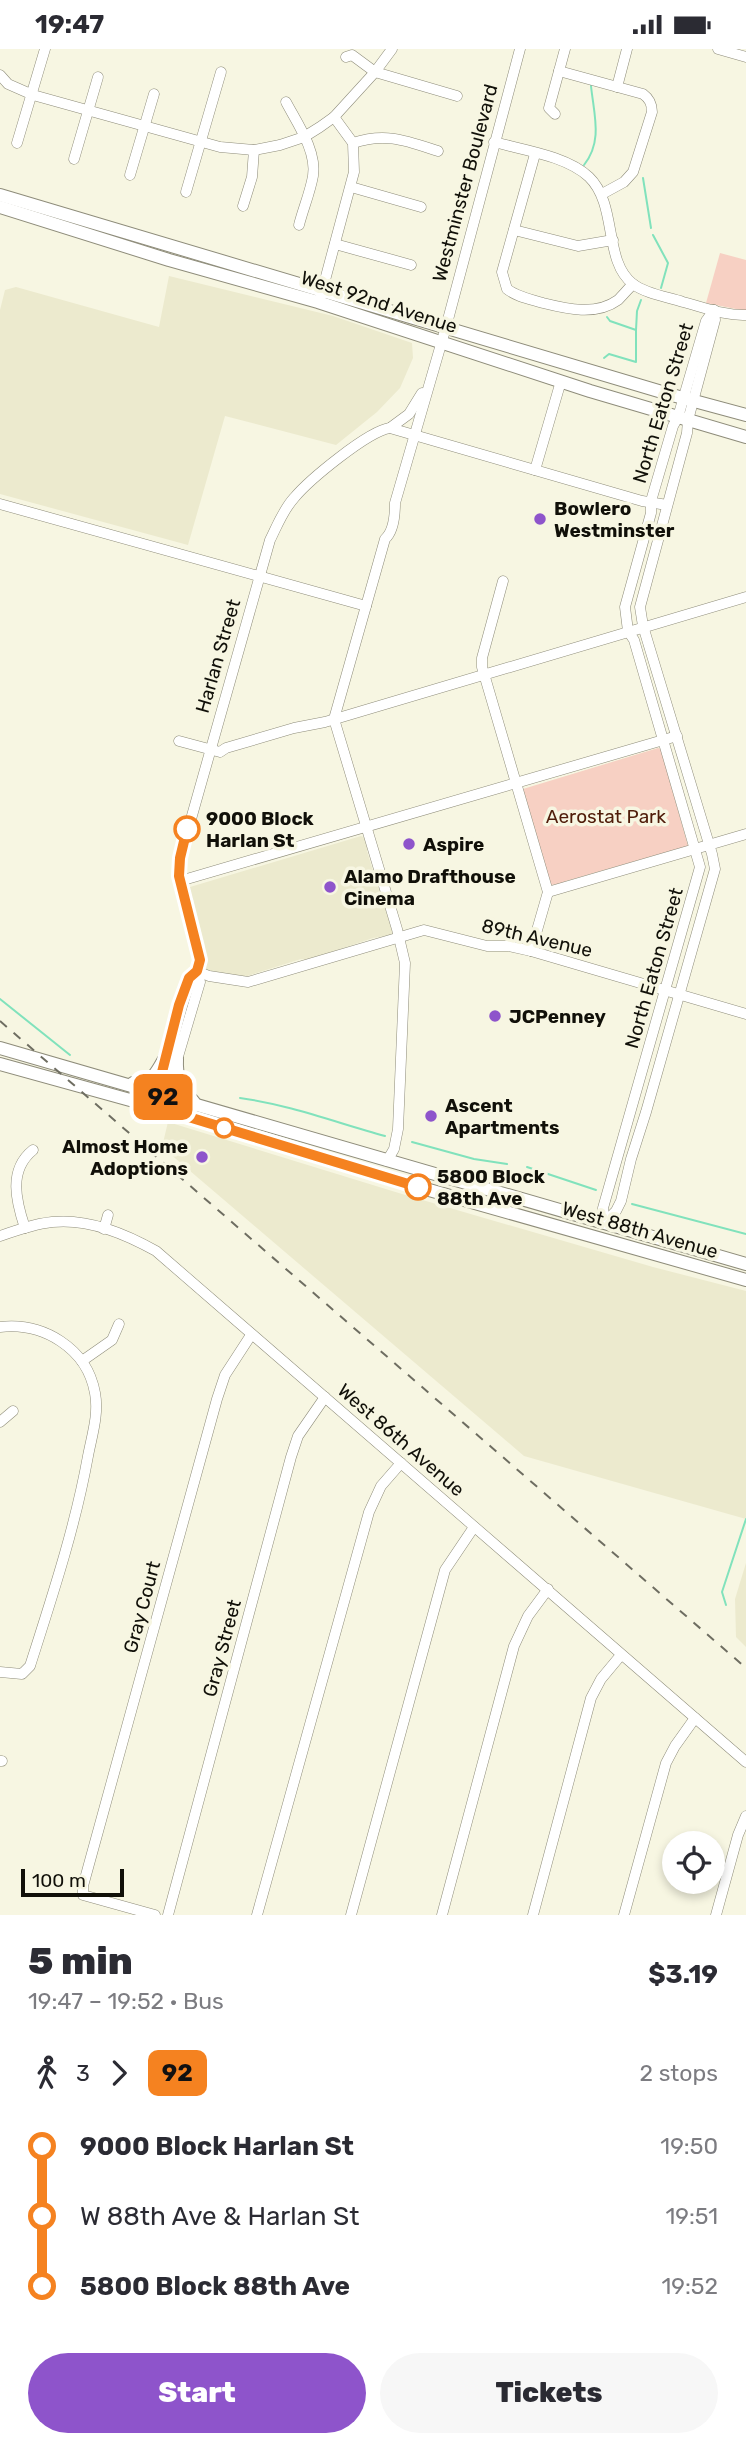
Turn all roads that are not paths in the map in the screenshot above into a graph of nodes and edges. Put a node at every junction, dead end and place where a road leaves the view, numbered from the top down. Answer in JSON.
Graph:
{"nodes":[{"id":1,"x":45,"y":49,"type":"edge"},
{"id":2,"x":392,"y":49,"type":"edge"},
{"id":3,"x":520,"y":49,"type":"edge"},
{"id":4,"x":565,"y":49,"type":"edge"},
{"id":5,"x":628,"y":49,"type":"edge"},
{"id":6,"x":718,"y":49,"type":"edge"},
{"id":7,"x":346,"y":57,"type":"dead end"},
{"id":8,"x":746,"y":57,"type":"edge"},
{"id":9,"x":559,"y":71,"type":"junction"},
{"id":10,"x":221,"y":72,"type":"dead end"},
{"id":11,"x":374,"y":72,"type":"junction"},
{"id":12,"x":0,"y":75,"type":"edge"},
{"id":13,"x":97,"y":77,"type":"dead end"},
{"id":14,"x":617,"y":87,"type":"junction"},
{"id":15,"x":33,"y":95,"type":"junction"},
{"id":16,"x":154,"y":95,"type":"dead end"},
{"id":17,"x":457,"y":96,"type":"dead end"},
{"id":18,"x":286,"y":102,"type":"dead end"},
{"id":19,"x":88,"y":111,"type":"junction"},
{"id":20,"x":555,"y":114,"type":"dead end"},
{"id":21,"x":334,"y":117,"type":"junction"},
{"id":22,"x":144,"y":127,"type":"junction"},
{"id":23,"x":304,"y":137,"type":"junction"},
{"id":24,"x":200,"y":142,"type":"junction"},
{"id":25,"x":494,"y":142,"type":"junction"},
{"id":26,"x":18,"y":143,"type":"dead end"},
{"id":27,"x":353,"y":143,"type":"junction"},
{"id":28,"x":254,"y":150,"type":"junction"},
{"id":29,"x":438,"y":151,"type":"dead end"},
{"id":30,"x":535,"y":154,"type":"junction"},
{"id":31,"x":74,"y":159,"type":"dead end"},
{"id":32,"x":130,"y":175,"type":"dead end"},
{"id":33,"x":351,"y":187,"type":"junction"},
{"id":34,"x":186,"y":192,"type":"dead end"},
{"id":35,"x":601,"y":194,"type":"junction"},
{"id":36,"x":0,"y":195,"type":"edge"},
{"id":37,"x":243,"y":206,"type":"dead end"},
{"id":38,"x":0,"y":207,"type":"edge"},
{"id":39,"x":421,"y":207,"type":"dead end"},
{"id":40,"x":299,"y":225,"type":"dead end"},
{"id":41,"x":514,"y":230,"type":"junction"},
{"id":42,"x":613,"y":240,"type":"junction"},
{"id":43,"x":335,"y":244,"type":"junction"},
{"id":44,"x":411,"y":265,"type":"dead end"},
{"id":45,"x":633,"y":284,"type":"junction"},
{"id":46,"x":320,"y":297,"type":"junction"},
{"id":47,"x":714,"y":310,"type":"junction"},
{"id":48,"x":746,"y":315,"type":"edge"},
{"id":49,"x":446,"y":327,"type":"junction"},
{"id":50,"x":441,"y":343,"type":"junction"},
{"id":51,"x":430,"y":380,"type":"junction"},
{"id":52,"x":561,"y":381,"type":"junction"},
{"id":53,"x":689,"y":398,"type":"junction"},
{"id":54,"x":746,"y":415,"type":"edge"},
{"id":55,"x":683,"y":419,"type":"junction"},
{"id":56,"x":390,"y":428,"type":"junction"},
{"id":57,"x":414,"y":435,"type":"junction"},
{"id":58,"x":746,"y":437,"type":"edge"},
{"id":59,"x":535,"y":470,"type":"junction"},
{"id":60,"x":651,"y":501,"type":"junction"},
{"id":61,"x":0,"y":503,"type":"edge"},
{"id":62,"x":667,"y":505,"type":"junction"},
{"id":63,"x":259,"y":575,"type":"junction"},
{"id":64,"x":503,"y":581,"type":"dead end"},
{"id":65,"x":746,"y":597,"type":"edge"},
{"id":66,"x":366,"y":606,"type":"junction"},
{"id":67,"x":643,"y":626,"type":"junction"},
{"id":68,"x":628,"y":631,"type":"junction"},
{"id":69,"x":483,"y":674,"type":"junction"},
{"id":70,"x":334,"y":719,"type":"junction"},
{"id":71,"x":677,"y":736,"type":"junction"},
{"id":72,"x":662,"y":740,"type":"junction"},
{"id":73,"x":179,"y":741,"type":"dead end"},
{"id":74,"x":209,"y":750,"type":"junction"},
{"id":75,"x":515,"y":784,"type":"junction"},
{"id":76,"x":366,"y":828,"type":"junction"},
{"id":77,"x":746,"y":834,"type":"edge"},
{"id":78,"x":709,"y":845,"type":"junction"},
{"id":79,"x":694,"y":849,"type":"junction"},
{"id":80,"x":180,"y":881,"type":"junction"},
{"id":81,"x":548,"y":892,"type":"junction"},
{"id":82,"x":399,"y":937,"type":"junction"},
{"id":83,"x":531,"y":951,"type":"junction"},
{"id":84,"x":197,"y":971,"type":"junction"},
{"id":85,"x":664,"y":989,"type":"junction"},
{"id":86,"x":679,"y":992,"type":"junction"},
{"id":87,"x":183,"y":993,"type":"junction"},
{"id":88,"x":746,"y":1014,"type":"edge"},
{"id":89,"x":0,"y":1048,"type":"edge"},
{"id":90,"x":174,"y":1055,"type":"junction"},
{"id":91,"x":0,"y":1064,"type":"edge"},
{"id":92,"x":127,"y":1084,"type":"junction"},
{"id":93,"x":164,"y":1094,"type":"junction"},
{"id":94,"x":197,"y":1105,"type":"junction"},
{"id":95,"x":159,"y":1108,"type":"junction"},
{"id":96,"x":33,"y":1150,"type":"dead end"},
{"id":97,"x":387,"y":1161,"type":"junction"},
{"id":98,"x":108,"y":1215,"type":"dead end"},
{"id":99,"x":605,"y":1222,"type":"junction"},
{"id":100,"x":24,"y":1228,"type":"junction"},
{"id":101,"x":104,"y":1229,"type":"junction"},
{"id":102,"x":0,"y":1236,"type":"edge"},
{"id":103,"x":746,"y":1263,"type":"edge"},
{"id":104,"x":746,"y":1280,"type":"edge"},
{"id":105,"x":119,"y":1324,"type":"dead end"},
{"id":106,"x":0,"y":1327,"type":"edge"},
{"id":107,"x":251,"y":1335,"type":"junction"},
{"id":108,"x":82,"y":1361,"type":"junction"},
{"id":109,"x":325,"y":1397,"type":"junction"},
{"id":110,"x":13,"y":1411,"type":"dead end"},
{"id":111,"x":0,"y":1422,"type":"edge"},
{"id":112,"x":401,"y":1464,"type":"junction"},
{"id":113,"x":474,"y":1527,"type":"junction"},
{"id":114,"x":548,"y":1590,"type":"junction"},
{"id":115,"x":621,"y":1655,"type":"junction"},
{"id":116,"x":0,"y":1672,"type":"edge"},
{"id":117,"x":695,"y":1718,"type":"junction"},
{"id":118,"x":746,"y":1762,"type":"edge"},
{"id":119,"x":746,"y":1816,"type":"edge"},
{"id":120,"x":155,"y":1915,"type":"edge"},
{"id":121,"x":168,"y":1915,"type":"edge"},
{"id":122,"x":257,"y":1915,"type":"edge"},
{"id":123,"x":351,"y":1915,"type":"edge"},
{"id":124,"x":442,"y":1915,"type":"edge"},
{"id":125,"x":533,"y":1915,"type":"edge"},
{"id":126,"x":624,"y":1915,"type":"edge"},
{"id":127,"x":716,"y":1915,"type":"edge"}],
"edges":[{"from":1,"to":15,"type":"street"},
{"from":2,"to":11,"type":"street"},
{"from":3,"to":25,"type":"street","name":"Westminster Boulevard"},
{"from":4,"to":9,"type":"street"},
{"from":5,"to":14,"type":"street"},
{"from":6,"to":8,"type":"street"},
{"from":7,"to":11,"type":"street"},
{"from":9,"to":14,"type":"street"},
{"from":9,"to":20,"type":"street"},
{"from":10,"to":24,"type":"street"},
{"from":11,"to":17,"type":"street"},
{"from":11,"to":21,"type":"street"},
{"from":12,"to":15,"type":"street"},
{"from":13,"to":19,"type":"street"},
{"from":14,"to":35,"type":"street"},
{"from":15,"to":19,"type":"street"},
{"from":15,"to":26,"type":"street"},
{"from":16,"to":22,"type":"street"},
{"from":18,"to":23,"type":"street"},
{"from":19,"to":22,"type":"street"},
{"from":19,"to":31,"type":"street"},
{"from":21,"to":23,"type":"street"},
{"from":21,"to":27,"type":"street"},
{"from":22,"to":24,"type":"street"},
{"from":22,"to":32,"type":"street"},
{"from":23,"to":28,"type":"street"},
{"from":23,"to":40,"type":"street"},
{"from":24,"to":28,"type":"street"},
{"from":24,"to":34,"type":"street"},
{"from":25,"to":30,"type":"street"},
{"from":25,"to":49,"type":"street","name":"Westminster Boulevard"},
{"from":27,"to":29,"type":"street"},
{"from":27,"to":33,"type":"street"},
{"from":28,"to":37,"type":"street"},
{"from":30,"to":35,"type":"street"},
{"from":30,"to":41,"type":"street"},
{"from":33,"to":39,"type":"street"},
{"from":33,"to":43,"type":"street"},
{"from":35,"to":42,"type":"street"},
{"from":36,"to":46,"type":"main road","name":"West 92nd Avenue"},
{"from":38,"to":46,"type":"main road","name":"West 92nd Avenue"},
{"from":41,"to":42,"type":"street"},
{"from":41,"to":45,"type":"street"},
{"from":42,"to":45,"type":"street"},
{"from":43,"to":44,"type":"street"},
{"from":43,"to":46,"type":"street"},
{"from":45,"to":47,"type":"street"},
{"from":46,"to":49,"type":"main road","name":"West 92nd Avenue"},
{"from":46,"to":50,"type":"main road","name":"West 92nd Avenue"},
{"from":47,"to":48,"type":"street"},
{"from":47,"to":53,"type":"street","name":"North Eaton Street"},
{"from":49,"to":50,"type":"street","name":"Westminster Boulevard"},
{"from":49,"to":53,"type":"main road","name":"West 92nd Avenue"},
{"from":50,"to":51,"type":"street","name":"Westminster Boulevard"},
{"from":50,"to":52,"type":"main road","name":"West 92nd Avenue"},
{"from":51,"to":56,"type":"street","name":"Harlan Street"},
{"from":51,"to":57,"type":"street"},
{"from":52,"to":55,"type":"main road","name":"West 92nd Avenue"},
{"from":52,"to":59,"type":"street"},
{"from":53,"to":54,"type":"main road","name":"West 92nd Avenue"},
{"from":53,"to":55,"type":"street","name":"North Eaton Street"},
{"from":55,"to":58,"type":"main road","name":"West 92nd Avenue"},
{"from":55,"to":60,"type":"street","name":"North Eaton Street"},
{"from":55,"to":62,"type":"street","name":"North Eaton Street"},
{"from":56,"to":57,"type":"street"},
{"from":56,"to":63,"type":"street","name":"Harlan Street"},
{"from":57,"to":59,"type":"street"},
{"from":57,"to":66,"type":"street"},
{"from":59,"to":60,"type":"street"},
{"from":60,"to":62,"type":"street"},
{"from":60,"to":68,"type":"street","name":"North Eaton Street"},
{"from":61,"to":63,"type":"street"},
{"from":62,"to":67,"type":"street","name":"North Eaton Street"},
{"from":63,"to":66,"type":"street"},
{"from":63,"to":74,"type":"street","name":"Harlan Street"},
{"from":64,"to":69,"type":"street"},
{"from":65,"to":67,"type":"street"},
{"from":66,"to":70,"type":"street"},
{"from":67,"to":68,"type":"street"},
{"from":67,"to":71,"type":"street","name":"North Eaton Street"},
{"from":68,"to":69,"type":"street"},
{"from":68,"to":72,"type":"street","name":"North Eaton Street"},
{"from":69,"to":70,"type":"street"},
{"from":69,"to":75,"type":"street"},
{"from":70,"to":74,"type":"street"},
{"from":70,"to":76,"type":"street"},
{"from":71,"to":72,"type":"street"},
{"from":71,"to":78,"type":"street","name":"North Eaton Street"},
{"from":72,"to":75,"type":"street"},
{"from":72,"to":79,"type":"street","name":"North Eaton Street"},
{"from":73,"to":74,"type":"street"},
{"from":74,"to":80,"type":"street","name":"Harlan Street"},
{"from":75,"to":76,"type":"street"},
{"from":75,"to":81,"type":"street"},
{"from":76,"to":80,"type":"street"},
{"from":76,"to":82,"type":"street"},
{"from":77,"to":78,"type":"street"},
{"from":78,"to":79,"type":"street"},
{"from":78,"to":86,"type":"street","name":"North Eaton Street"},
{"from":79,"to":81,"type":"street"},
{"from":79,"to":85,"type":"street","name":"North Eaton Street"},
{"from":80,"to":84,"type":"street","name":"Harlan Street"},
{"from":81,"to":83,"type":"street"},
{"from":82,"to":83,"type":"street","name":"89th Avenue"},
{"from":82,"to":84,"type":"street","name":"89th Avenue"},
{"from":82,"to":97,"type":"street"},
{"from":83,"to":85,"type":"street","name":"89th Avenue"},
{"from":84,"to":87,"type":"street","name":"Harlan Street"},
{"from":84,"to":90,"type":"street","name":"Harlan Street"},
{"from":85,"to":86,"type":"street","name":"89th Avenue"},
{"from":85,"to":99,"type":"street","name":"North Eaton Street"},
{"from":86,"to":88,"type":"street","name":"89th Avenue"},
{"from":86,"to":99,"type":"street","name":"North Eaton Street"},
{"from":87,"to":90,"type":"street","name":"Harlan Street"},
{"from":87,"to":90,"type":"street"},
{"from":89,"to":92,"type":"main road","name":"West 88th Avenue"},
{"from":90,"to":92,"type":"main road"},
{"from":90,"to":93,"type":"street","name":"Harlan Street"},
{"from":90,"to":94,"type":"main road"},
{"from":91,"to":95,"type":"main road","name":"West 88th Avenue"},
{"from":92,"to":93,"type":"main road","name":"West 88th Avenue"},
{"from":93,"to":94,"type":"main road","name":"West 88th Avenue"},
{"from":93,"to":95,"type":"street","name":"Harlan Street"},
{"from":94,"to":97,"type":"main road","name":"West 88th Avenue"},
{"from":95,"to":104,"type":"main road","name":"West 88th Avenue"},
{"from":96,"to":100,"type":"street"},
{"from":97,"to":99,"type":"main road","name":"West 88th Avenue"},
{"from":98,"to":101,"type":"street"},
{"from":99,"to":103,"type":"main road","name":"West 88th Avenue"},
{"from":100,"to":101,"type":"street","name":"West 86th Avenue"},
{"from":100,"to":102,"type":"street","name":"West 86th Avenue"},
{"from":101,"to":107,"type":"street","name":"West 86th Avenue"},
{"from":105,"to":108,"type":"street"},
{"from":106,"to":108,"type":"street"},
{"from":107,"to":109,"type":"street","name":"West 86th Avenue"},
{"from":107,"to":120,"type":"street","name":"Gray Court"},
{"from":108,"to":116,"type":"street"},
{"from":109,"to":112,"type":"street","name":"West 86th Avenue"},
{"from":109,"to":121,"type":"street","name":"Gray Street"},
{"from":110,"to":111,"type":"street"},
{"from":112,"to":113,"type":"street","name":"West 86th Avenue"},
{"from":112,"to":122,"type":"street"},
{"from":113,"to":114,"type":"street","name":"West 86th Avenue"},
{"from":113,"to":123,"type":"street"},
{"from":114,"to":115,"type":"street","name":"West 86th Avenue"},
{"from":114,"to":124,"type":"street"},
{"from":115,"to":117,"type":"street","name":"West 86th Avenue"},
{"from":115,"to":125,"type":"street"},
{"from":117,"to":118,"type":"street","name":"West 86th Avenue"},
{"from":117,"to":126,"type":"street"},
{"from":119,"to":127,"type":"street"}]}
